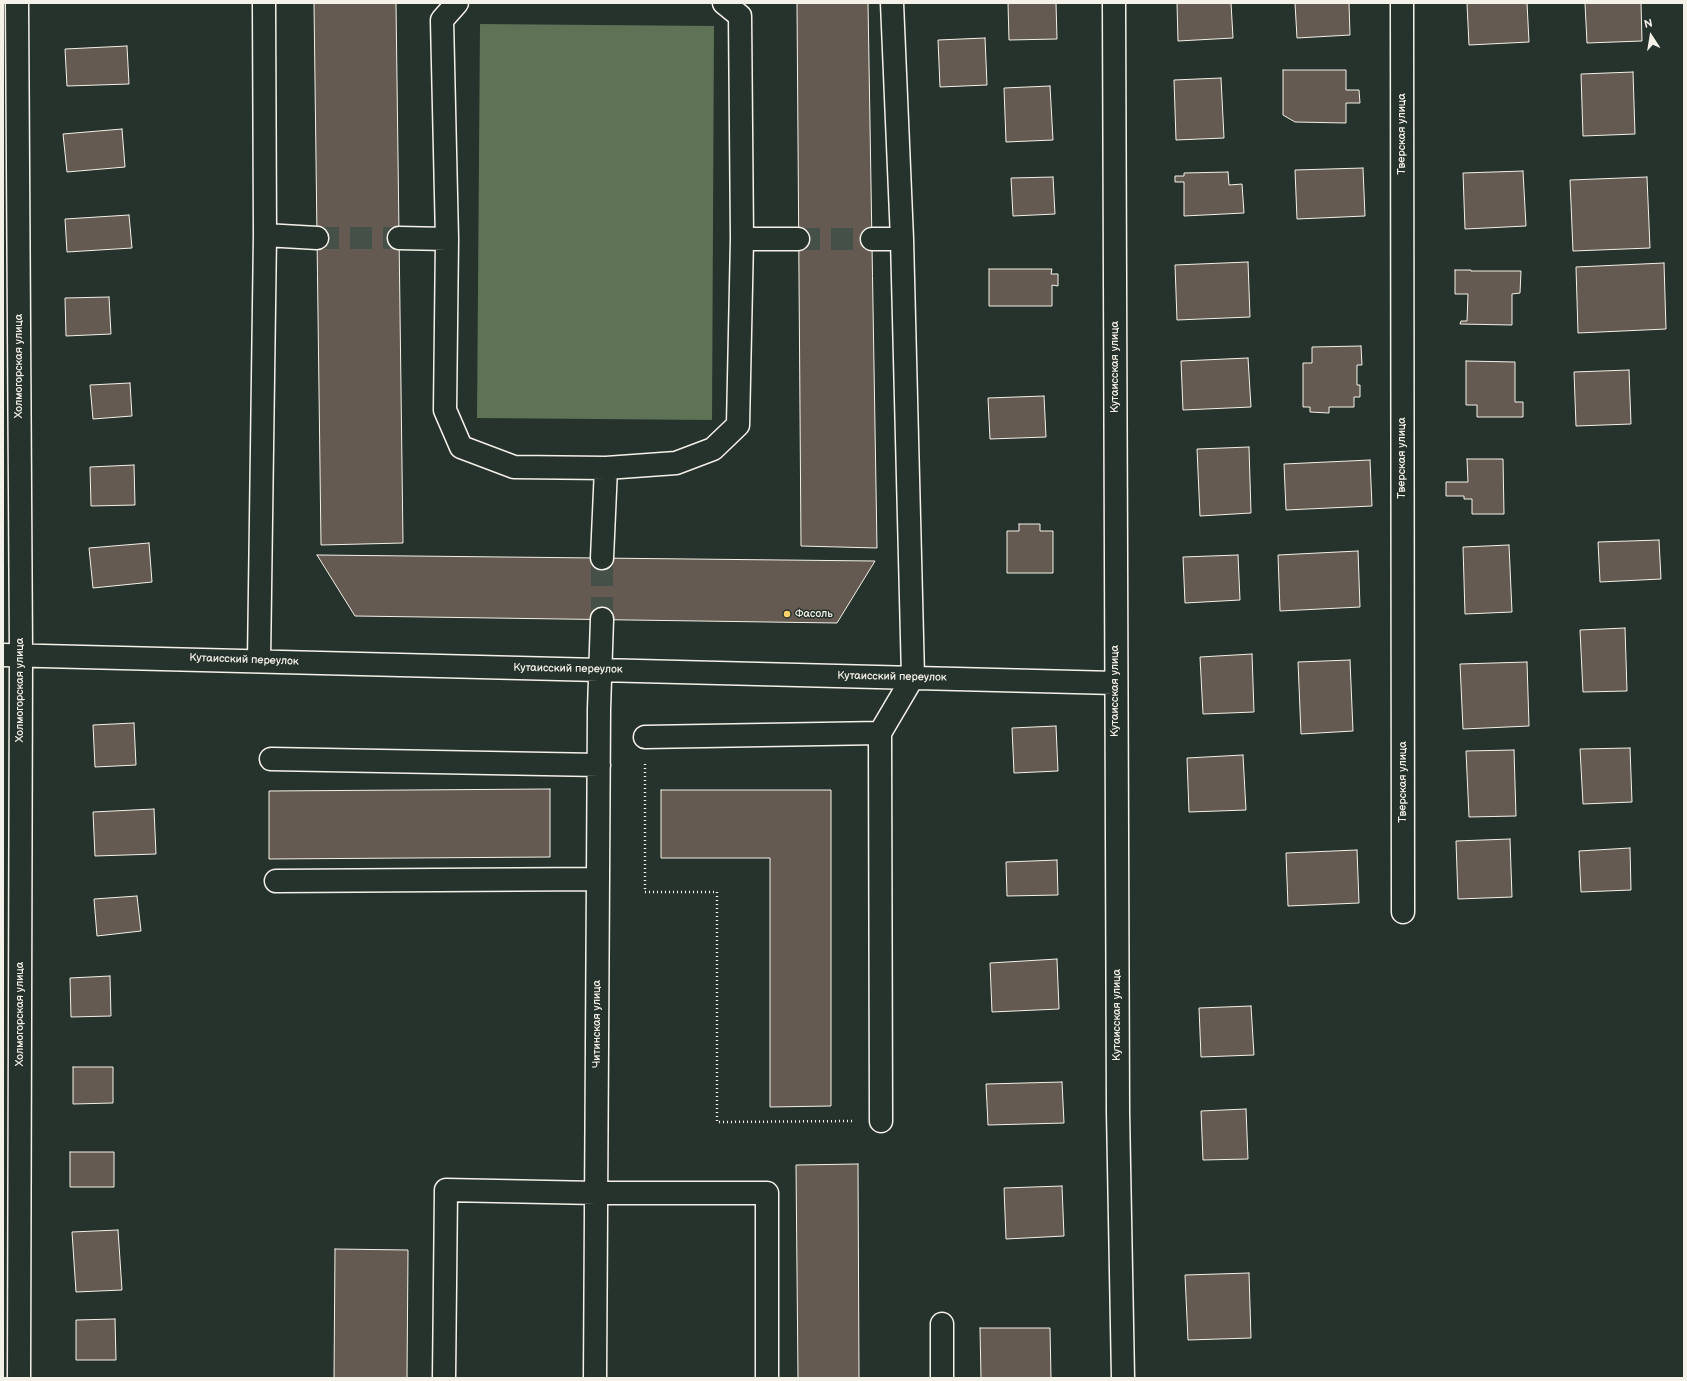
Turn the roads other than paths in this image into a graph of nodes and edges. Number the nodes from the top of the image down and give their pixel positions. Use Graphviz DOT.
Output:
graph roads {
  1 [pos="17,3"];
  2 [pos="264,3"];
  3 [pos="456,3"];
  4 [pos="724,3"];
  5 [pos="892,3"];
  6 [pos="1114,3"];
  7 [pos="1402,3"];
  8 [pos="265,235"];
  9 [pos="317,238"];
  10 [pos="399,238"];
  11 [pos="742,238"];
  12 [pos="447,239"];
  13 [pos="798,239"];
  14 [pos="872,239"];
  15 [pos="902,239"];
  16 [pos="606,468"];
  17 [pos="602,558"];
  18 [pos="602,619"];
  19 [pos="12,654"];
  20 [pos="259,661"];
  21 [pos="600,669"];
  22 [pos="913,678"];
  23 [pos="1115,683"];
  24 [pos="880,733"];
  25 [pos="645,736"];
  26 [pos="271,759"];
  27 [pos="599,765"];
  28 [pos="598,879"];
  29 [pos="276,881"];
  30 [pos="1403,912"];
  31 [pos="881,1121"];
  32 [pos="596,1193"];
  33 [pos="942,1324"];
  34 [pos="19,1378"];
  35 [pos="444,1378"];
  36 [pos="595,1378"];
  37 [pos="767,1378"];
  38 [pos="942,1378"];
  39 [pos="1123,1378"];
  1 -- 19 [label="street, Холмогорская улица"];
  2 -- 8 [label="street"];
  3 -- 12 [label="street"];
  4 -- 11 [label="street"];
  5 -- 15 [label="street"];
  6 -- 23 [label="street, Кутаисская улица"];
  7 -- 30 [label="street, Тверская улица"];
  8 -- 9 [label="street"];
  8 -- 20 [label="street"];
  10 -- 12 [label="street"];
  11 -- 13 [label="street"];
  11 -- 16 [label="street"];
  12 -- 16 [label="street"];
  14 -- 15 [label="street"];
  15 -- 22 [label="street"];
  16 -- 17 [label="street"];
  18 -- 21 [label="street, Читинская улица"];
  19 -- 20 [label="street, Кутаисский переулок"];
  19 -- 34 [label="street, Холмогорская улица"];
  20 -- 21 [label="street, Кутаисский переулок"];
  21 -- 22 [label="street, Кутаисский переулок"];
  21 -- 27 [label="street, Читинская улица"];
  22 -- 23 [label="street, Кутаисский переулок"];
  22 -- 24 [label="street"];
  23 -- 39 [label="street, Кутаисская улица"];
  24 -- 25 [label="street"];
  24 -- 31 [label="street"];
  26 -- 27 [label="street"];
  27 -- 28 [label="street, Читинская улица"];
  28 -- 29 [label="street"];
  28 -- 32 [label="street, Читинская улица"];
  32 -- 35 [label="street"];
  32 -- 36 [label="street, Читинская улица"];
  32 -- 37 [label="street"];
  33 -- 38 [label="street"];
}
